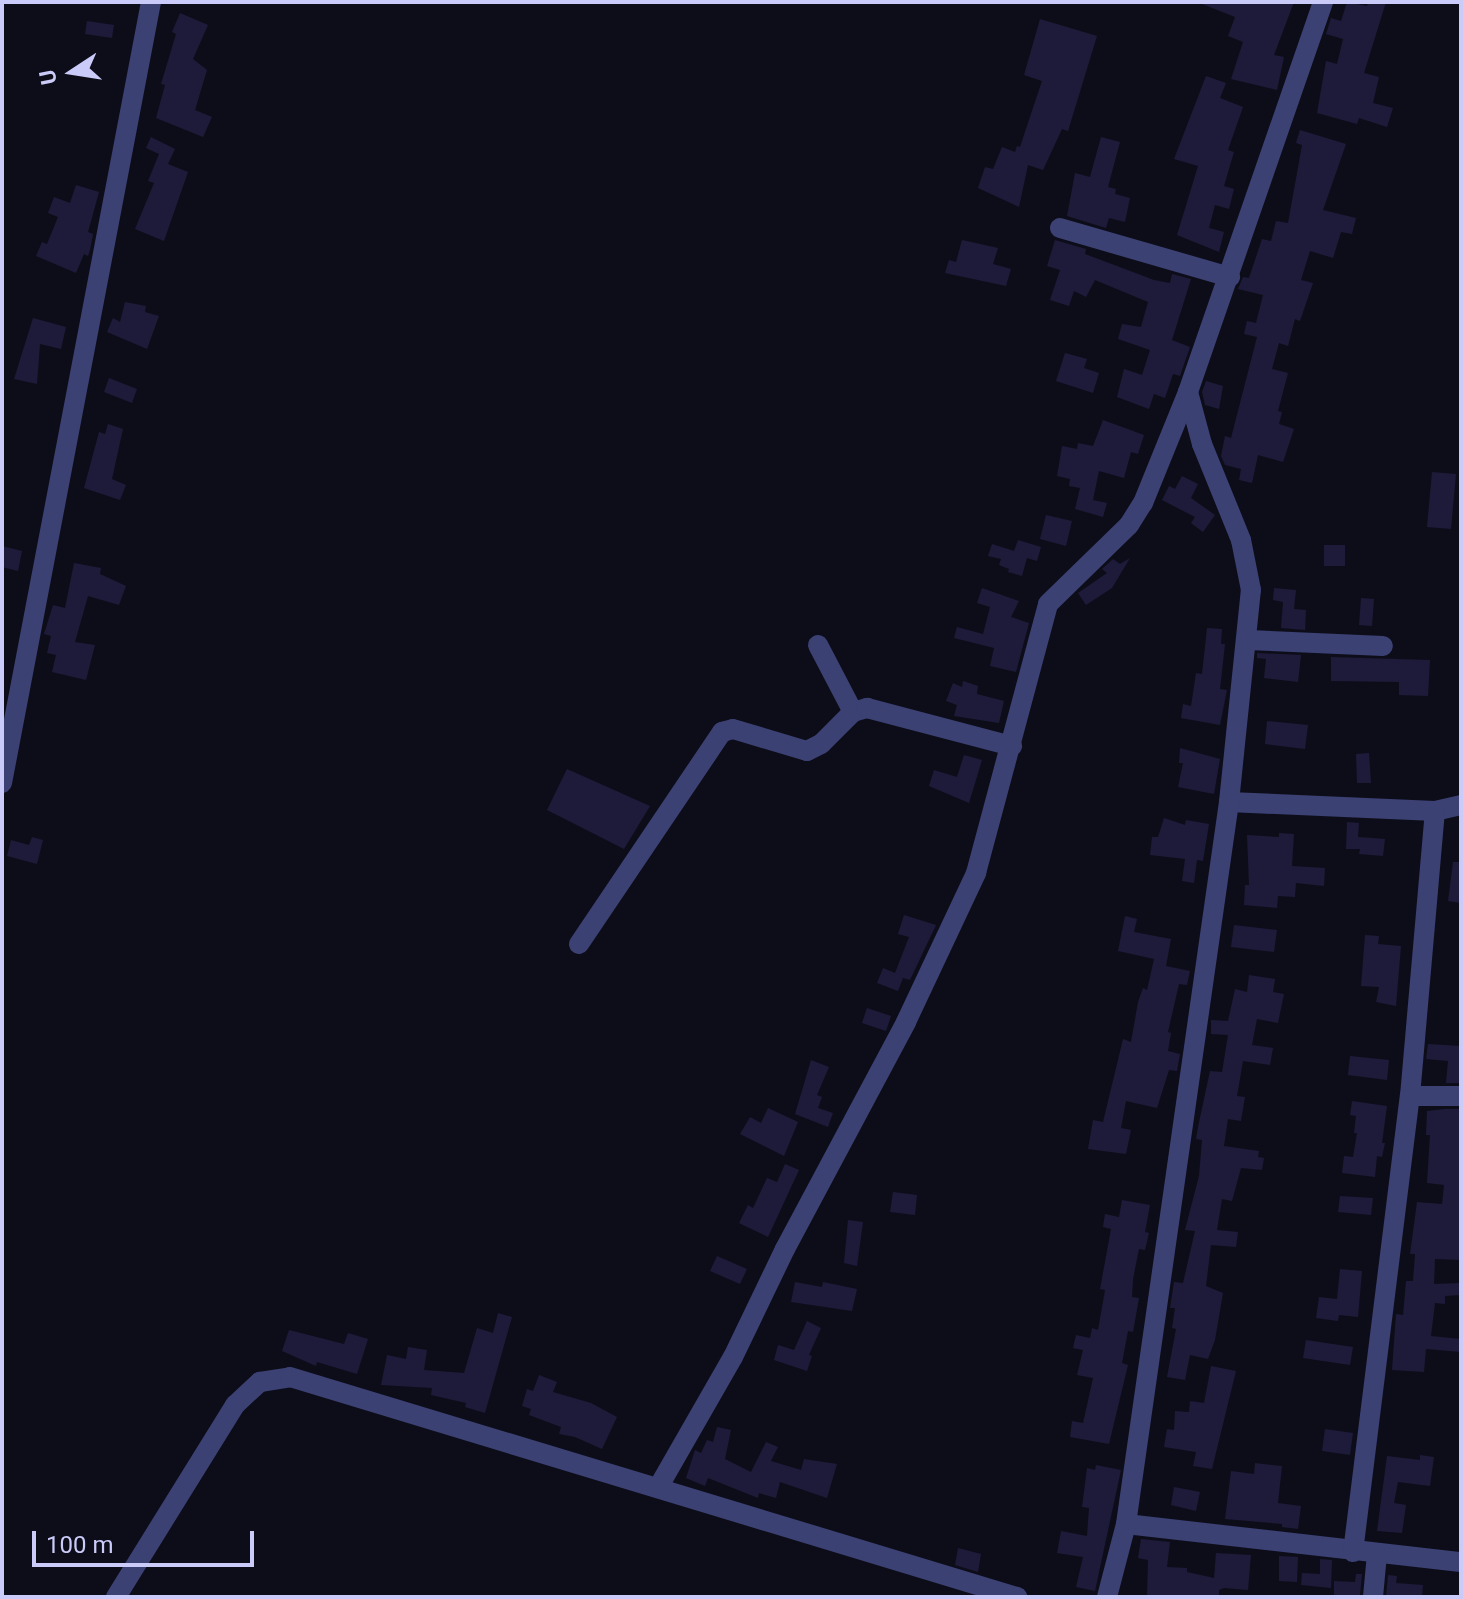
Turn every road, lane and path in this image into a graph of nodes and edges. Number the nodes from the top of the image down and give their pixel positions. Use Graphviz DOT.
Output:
graph roads {
  1 [pos="151,2"];
  2 [pos="1323,2"];
  3 [pos="1060,228"];
  4 [pos="1230,277"];
  5 [pos="1188,392"];
  6 [pos="1248,640"];
  7 [pos="818,645"];
  8 [pos="1383,646"];
  9 [pos="853,712"];
  10 [pos="1012,746"];
  11 [pos="2,783"];
  12 [pos="1229,802"];
  13 [pos="1461,805"];
  14 [pos="1435,811"];
  15 [pos="579,944"];
  16 [pos="1410,1096"];
  17 [pos="1461,1096"];
  18 [pos="659,1486"];
  19 [pos="1126,1524"];
  20 [pos="1353,1552"];
  21 [pos="1377,1554"];
  22 [pos="1461,1562"];
  23 [pos="116,1597"];
  24 [pos="1017,1597"];
  25 [pos="1107,1597"];
  26 [pos="1373,1597"];
  1 -- 11 [label="street"];
  2 -- 4 [label="street"];
  3 -- 4 [label="street"];
  4 -- 5 [label="street"];
  5 -- 6 [label="street"];
  5 -- 10 [label="street"];
  6 -- 8 [label="street"];
  6 -- 12 [label="street"];
  7 -- 9 [label="street"];
  9 -- 10 [label="street"];
  9 -- 15 [label="street"];
  10 -- 18 [label="street"];
  12 -- 14 [label="street"];
  12 -- 19 [label="street"];
  13 -- 14 [label="street"];
  14 -- 16 [label="street"];
  16 -- 17 [label="street"];
  16 -- 20 [label="street"];
  18 -- 23 [label="street"];
  18 -- 24 [label="street"];
  19 -- 20 [label="street"];
  19 -- 25 [label="street"];
  20 -- 21 [label="street"];
  21 -- 22 [label="street"];
  21 -- 26 [label="street"];
}
